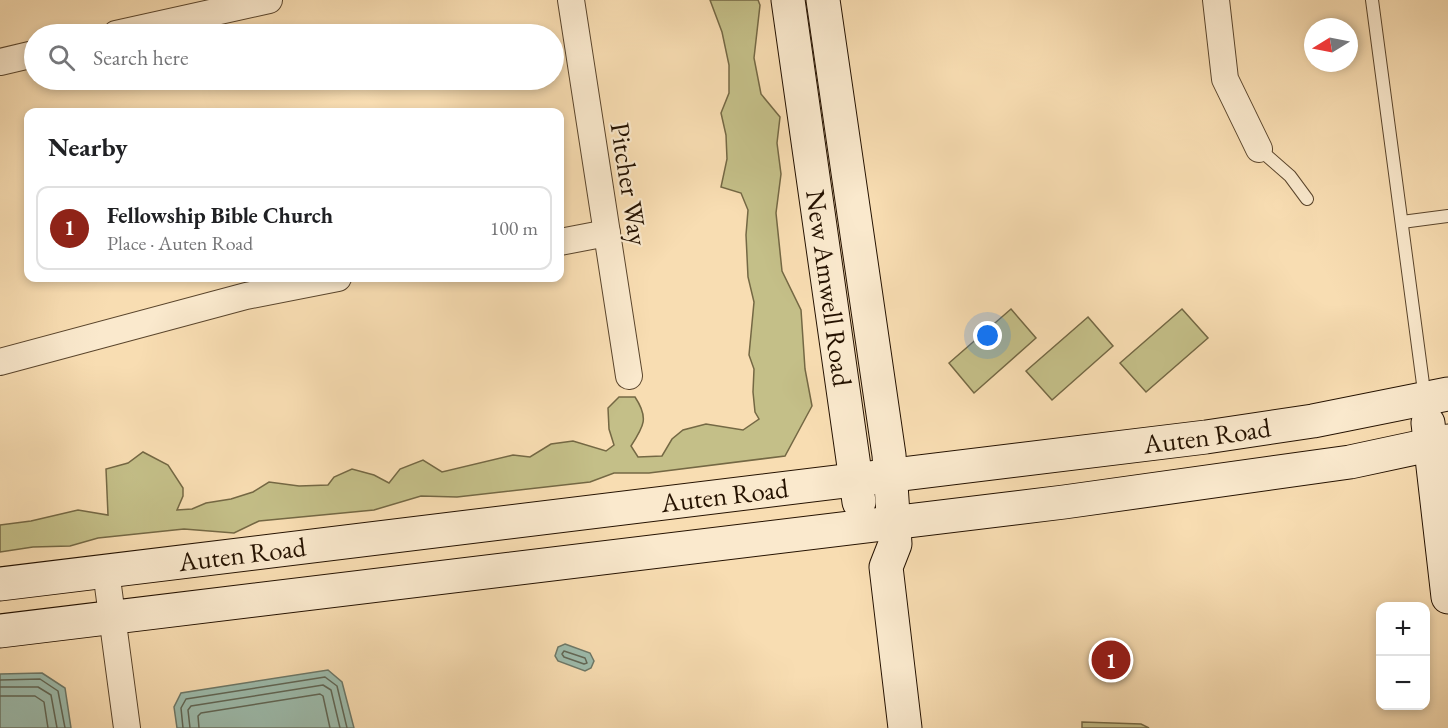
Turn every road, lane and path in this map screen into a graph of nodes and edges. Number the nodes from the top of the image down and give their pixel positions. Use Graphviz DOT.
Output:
graph roads {
  1 [pos="269,0"];
  2 [pos="571,0"];
  3 [pos="788,0"];
  4 [pos="823,0"];
  5 [pos="1216,0"];
  6 [pos="1372,0"];
  7 [pos="161,24"];
  8 [pos="24,56"];
  9 [pos="0,62"];
  10 [pos="1259,149"];
  11 [pos="1307,200"];
  12 [pos="1448,216"];
  13 [pos="1402,222"];
  14 [pos="607,233"];
  15 [pos="564,241"];
  16 [pos="318,282"];
  17 [pos="0,362"];
  18 [pos="629,376"];
  19 [pos="1437,397"];
  20 [pos="1439,443"];
  21 [pos="892,476"];
  22 [pos="856,480"];
  23 [pos="878,523"];
  24 [pos="106,571"];
  25 [pos="0,584"];
  26 [pos="1448,597"];
  27 [pos="112,618"];
  28 [pos="0,631"];
  29 [pos="127,728"];
  30 [pos="905,728"];
  1 -- 7 [label="street"];
  2 -- 14 [label="street, Pitcher Way"];
  3 -- 22 [label="street, New Amwell Road"];
  4 -- 21 [label="street, New Amwell Road"];
  5 -- 10 [label="street"];
  6 -- 13 [label="lane"];
  8 -- 9 [label="street"];
  10 -- 11 [label="lane"];
  12 -- 13 [label="lane"];
  13 -- 19 [label="lane"];
  14 -- 15 [label="street"];
  14 -- 18 [label="street, Pitcher Way"];
  16 -- 17 [label="street"];
  19 -- 20 [label="street"];
  19 -- 21 [label="street, Auten Road"];
  20 -- 23 [label="street, Auten Road"];
  20 -- 26 [label="street"];
  21 -- 22 [label="street, Auten Road"];
  21 -- 23 [label="street, New Amwell Road"];
  22 -- 23 [label="street, New Amwell Road"];
  22 -- 24 [label="street, Auten Road"];
  23 -- 27 [label="street, Auten Road"];
  23 -- 30 [label="street, New Amwell Road"];
  24 -- 25 [label="street, Auten Road"];
  24 -- 27 [label="street"];
  27 -- 28 [label="street, Auten Road"];
  27 -- 29 [label="street"];
}
